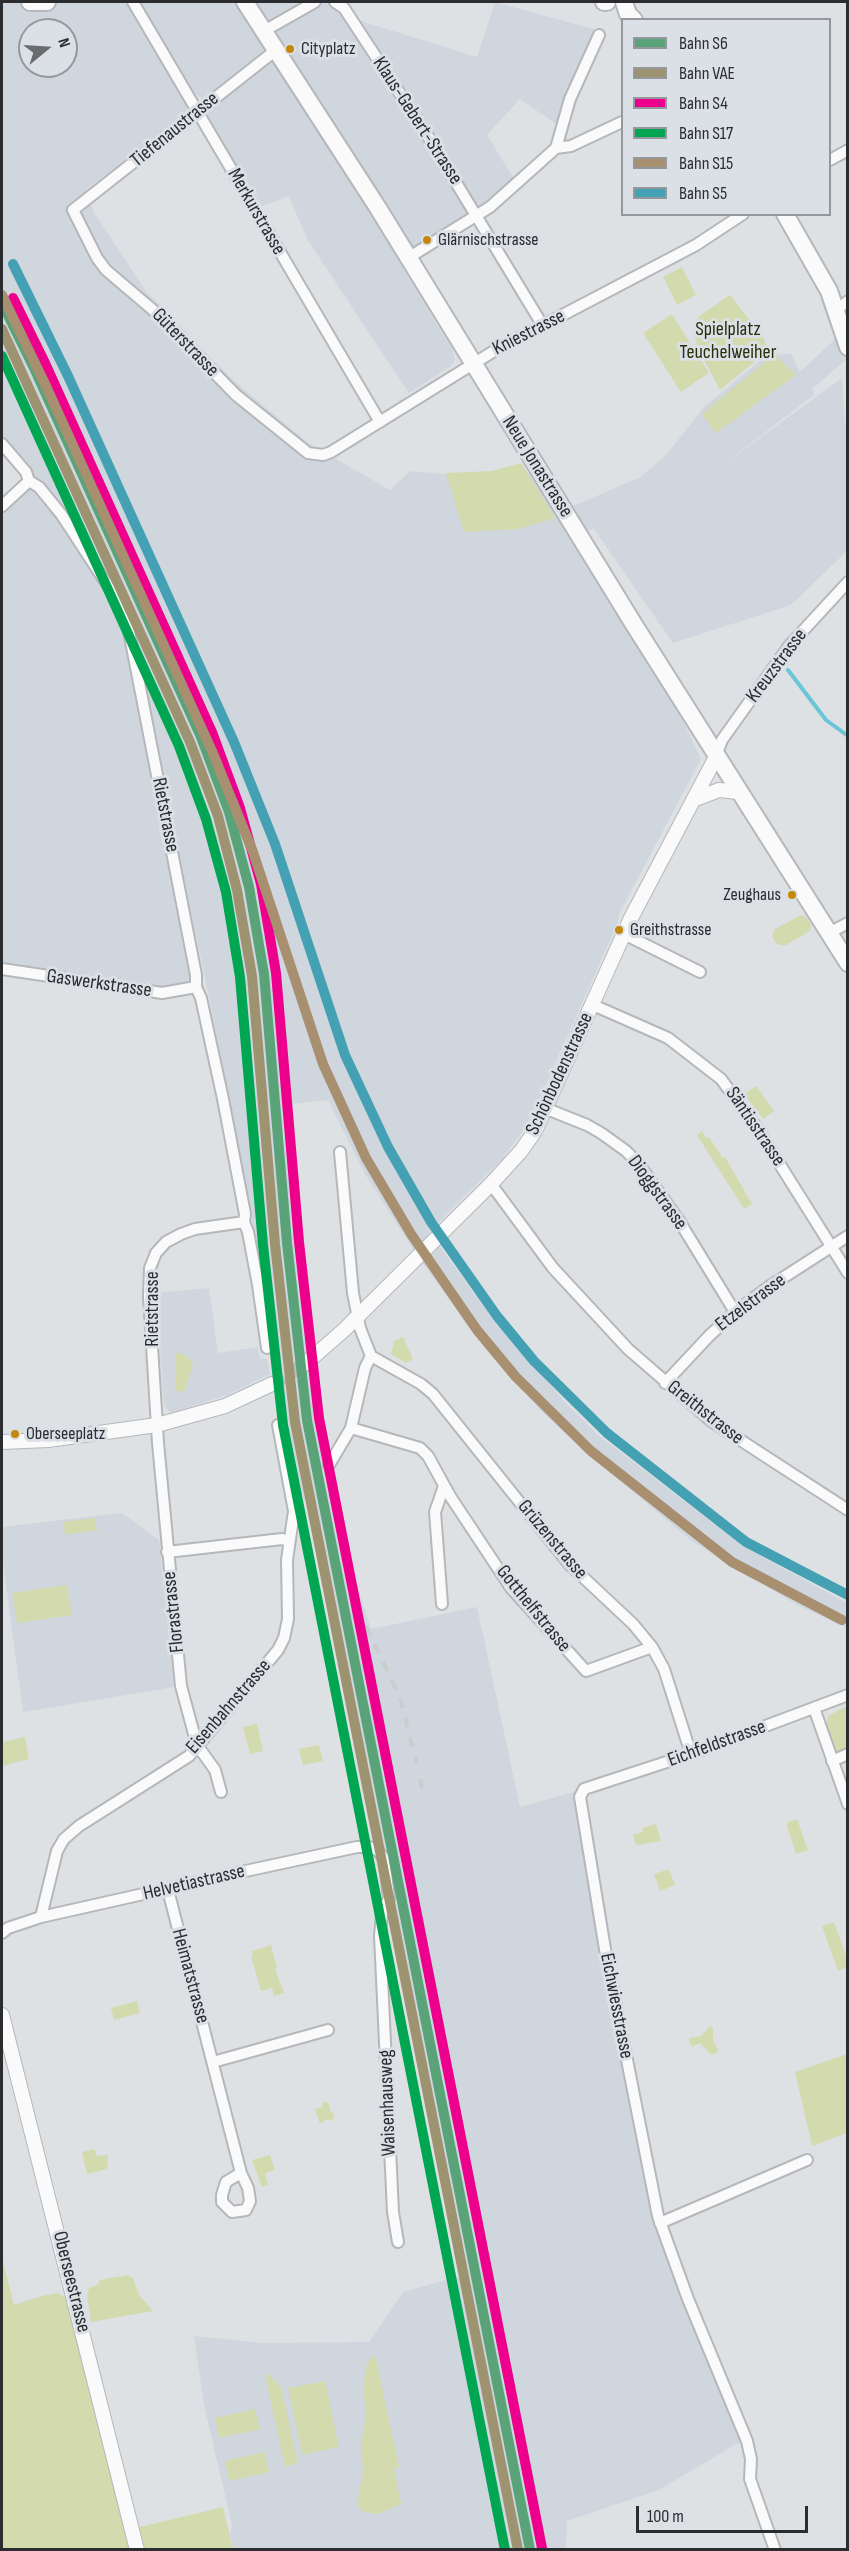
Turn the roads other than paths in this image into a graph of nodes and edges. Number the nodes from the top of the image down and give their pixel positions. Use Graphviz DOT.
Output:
graph roads {
  1 [pos="30,2"];
  2 [pos="46,2"];
  3 [pos="133,2"];
  4 [pos="245,2"];
  5 [pos="315,2"];
  6 [pos="335,2"];
  7 [pos="624,2"];
  8 [pos="632,18"];
  9 [pos="264,31"];
  10 [pos="599,35"];
  11 [pos="276,50"];
  12 [pos="198,112"];
  13 [pos="621,122"];
  14 [pos="556,148"];
  15 [pos="848,150"];
  16 [pos="831,159"];
  17 [pos="73,210"];
  18 [pos="475,215"];
  19 [pos="740,216"];
  20 [pos="786,216"];
  21 [pos="408,258"];
  22 [pos="842,305"];
  23 [pos="543,326"];
  24 [pos="845,339"];
  25 [pos="472,364"];
  26 [pos="380,422"];
  27 [pos="2,444"];
  28 [pos="318,455"];
  29 [pos="29,481"];
  30 [pos="2,506"];
  31 [pos="848,582"];
  32 [pos="716,757"];
  33 [pos="738,792"];
  34 [pos="693,800"];
  35 [pos="848,923"];
  36 [pos="828,933"];
  37 [pos="624,934"];
  38 [pos="848,963"];
  39 [pos="2,969"];
  40 [pos="700,972"];
  41 [pos="196,987"];
  42 [pos="592,1005"];
  43 [pos="547,1109"];
  44 [pos="340,1152"];
  45 [pos="491,1184"];
  46 [pos="244,1222"];
  47 [pos="848,1236"];
  48 [pos="831,1246"];
  49 [pos="848,1273"];
  50 [pos="735,1312"];
  51 [pos="358,1317"];
  52 [pos="267,1348"];
  53 [pos="370,1356"];
  54 [pos="305,1364"];
  55 [pos="665,1383"];
  56 [pos="272,1384"];
  57 [pos="157,1425"];
  58 [pos="278,1425"];
  59 [pos="351,1428"];
  60 [pos="2,1443"];
  61 [pos="329,1465"];
  62 [pos="444,1486"];
  63 [pos="848,1510"];
  64 [pos="289,1541"];
  65 [pos="168,1552"];
  66 [pos="442,1604"];
  67 [pos="652,1647"];
  68 [pos="848,1695"];
  69 [pos="814,1708"];
  70 [pos="197,1745"];
  71 [pos="691,1754"];
  72 [pos="848,1754"];
  73 [pos="832,1761"];
  74 [pos="584,1789"];
  75 [pos="221,1792"];
  76 [pos="848,1804"];
  77 [pos="384,1858"];
  78 [pos="168,1890"];
  79 [pos="40,1917"];
  80 [pos="2,1933"];
  81 [pos="2,2015"];
  82 [pos="328,2031"];
  83 [pos="213,2062"];
  84 [pos="807,2160"];
  85 [pos="241,2173"];
  86 [pos="660,2223"];
  87 [pos="398,2242"];
  88 [pos="137,2550"];
  89 [pos="775,2550"];
  1 -- 2 [label="main road"];
  3 -- 12 [label="street, Merkurstrasse"];
  4 -- 9 [label="main road, Neue Jonastrasse"];
  5 -- 9 [label="street"];
  6 -- 18 [label="street, Klaus-Gebert-Strasse"];
  7 -- 8 [label="main road"];
  9 -- 11 [label="main road, Neue Jonastrasse"];
  10 -- 14 [label="street"];
  11 -- 12 [label="street, Tiefenaustrasse"];
  11 -- 21 [label="main road, Neue Jonastrasse"];
  12 -- 17 [label="street, Tiefenaustrasse"];
  12 -- 26 [label="street, Merkurstrasse"];
  13 -- 14 [label="street"];
  14 -- 18 [label="street"];
  15 -- 16 [label="street"];
  17 -- 28 [label="street, Güterstrasse"];
  18 -- 21 [label="street"];
  18 -- 23 [label="street, Klaus-Gebert-Strasse"];
  19 -- 23 [label="street, Kniestrasse"];
  20 -- 22 [label="main road"];
  21 -- 25 [label="main road, Neue Jonastrasse"];
  22 -- 24 [label="main road"];
  23 -- 25 [label="street, Kniestrasse"];
  25 -- 26 [label="street, Kniestrasse"];
  25 -- 32 [label="main road, Neue Jonastrasse"];
  26 -- 28 [label="street, Kniestrasse"];
  27 -- 29 [label="street, Rietstrasse"];
  29 -- 30 [label="street"];
  29 -- 41 [label="street, Rietstrasse"];
  31 -- 32 [label="street, Kreuzstrasse"];
  32 -- 33 [label="main road, Neue Jonastrasse"];
  32 -- 34 [label="street, Schönbodenstrasse"];
  33 -- 34 [label="street"];
  33 -- 36 [label="main road, Neue Jonastrasse"];
  34 -- 37 [label="street, Schönbodenstrasse"];
  35 -- 36 [label="street"];
  36 -- 38 [label="main road, Neue Jonastrasse"];
  37 -- 40 [label="street"];
  37 -- 42 [label="street, Schönbodenstrasse"];
  39 -- 41 [label="street, Gaswerkstrasse"];
  41 -- 46 [label="street, Rietstrasse"];
  42 -- 43 [label="street, Schönbodenstrasse"];
  42 -- 48 [label="street, Säntisstrasse"];
  43 -- 45 [label="street, Schönbodenstrasse"];
  43 -- 50 [label="street, Dioggstrasse"];
  44 -- 51 [label="street"];
  45 -- 51 [label="street, Schönbodenstrasse"];
  45 -- 55 [label="street, Greithstrasse"];
  46 -- 52 [label="street, Rietstrasse"];
  46 -- 57 [label="street, Rietstrasse"];
  47 -- 48 [label="street, Etzelstrasse"];
  48 -- 49 [label="street, Säntisstrasse"];
  48 -- 50 [label="street, Etzelstrasse"];
  50 -- 55 [label="street, Etzelstrasse"];
  51 -- 53 [label="street"];
  51 -- 54 [label="street, Schönbodenstrasse"];
  53 -- 59 [label="street"];
  53 -- 67 [label="street, Grüzenstrasse"];
  55 -- 63 [label="street, Greithstrasse"];
  56 -- 57 [label="street"];
  57 -- 60 [label="street"];
  57 -- 65 [label="street, Florastrasse"];
  58 -- 64 [label="street, Eisenbahnstrasse"];
  59 -- 61 [label="street"];
  59 -- 62 [label="street, Gotthelfstrasse"];
  62 -- 66 [label="street"];
  62 -- 67 [label="street, Gotthelfstrasse"];
  64 -- 65 [label="street"];
  64 -- 70 [label="street, Eisenbahnstrasse"];
  65 -- 70 [label="street, Florastrasse"];
  67 -- 71 [label="street, Grüzenstrasse"];
  68 -- 69 [label="street, Eichfeldstrasse"];
  69 -- 71 [label="street, Eichfeldstrasse"];
  69 -- 73 [label="street"];
  70 -- 75 [label="street, Florastrasse"];
  70 -- 79 [label="street, Eisenbahnstrasse"];
  71 -- 74 [label="street, Eichfeldstrasse"];
  72 -- 73 [label="street"];
  73 -- 76 [label="street"];
  74 -- 86 [label="street, Eichwiesstrasse"];
  77 -- 78 [label="street, Helvetiastrasse"];
  77 -- 87 [label="street, Waisenhausweg"];
  78 -- 79 [label="street, Helvetiastrasse"];
  78 -- 83 [label="street, Heimatstrasse"];
  79 -- 80 [label="street, Helvetiastrasse"];
  81 -- 88 [label="street, Oberseestrasse"];
  82 -- 83 [label="street"];
  83 -- 85 [label="street, Heimatstrasse"];
  84 -- 86 [label="street"];
  86 -- 89 [label="street, Eichwiesstrasse"];
}
